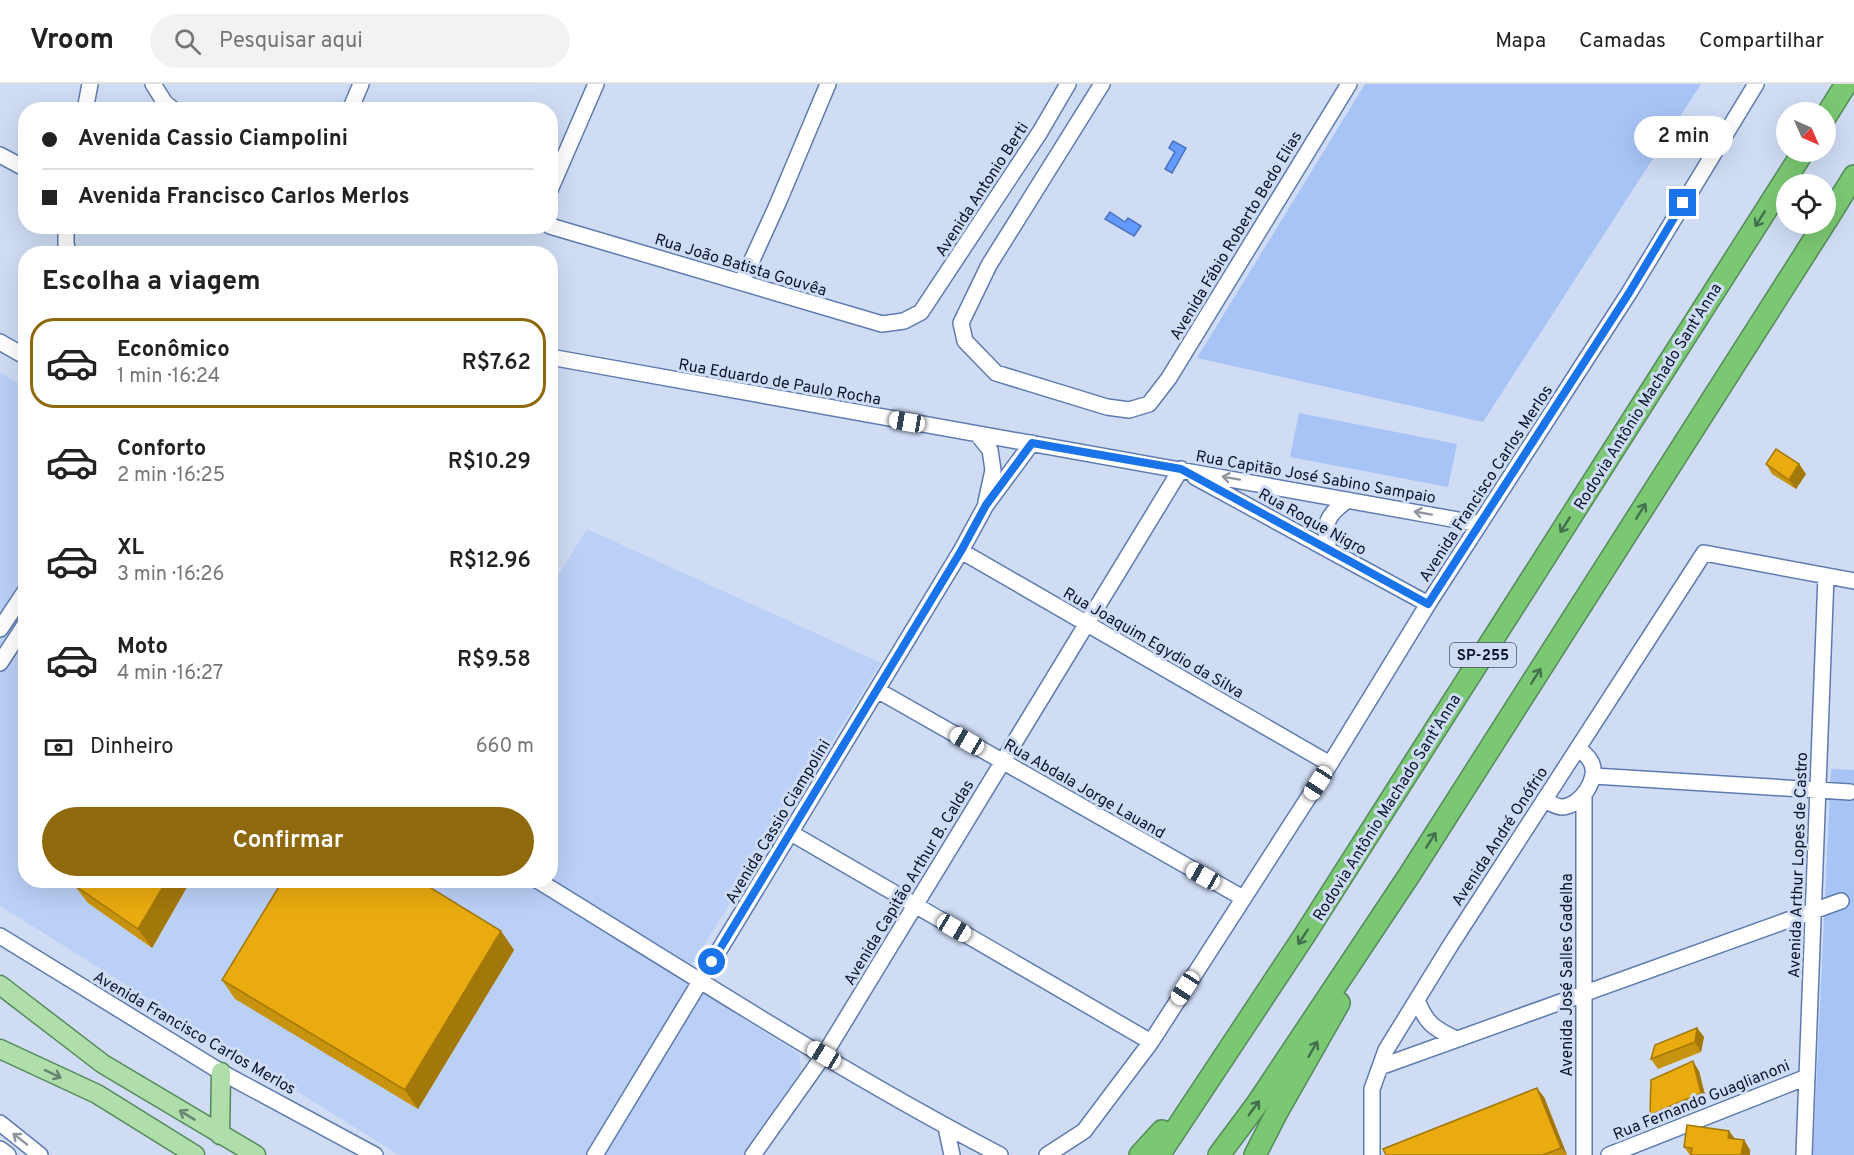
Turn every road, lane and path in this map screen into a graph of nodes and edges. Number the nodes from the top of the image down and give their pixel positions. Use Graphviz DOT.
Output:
graph roads {
  1 [pos="90,84"];
  2 [pos="153,84"];
  3 [pos="361,84"];
  4 [pos="596,84"];
  5 [pos="828,84"];
  6 [pos="1068,84"];
  7 [pos="1102,84"];
  8 [pos="1349,84"];
  9 [pos="1756,84"];
  10 [pos="1846,84"];
  11 [pos="87,102"];
  12 [pos="164,102"];
  13 [pos="353,102"];
  14 [pos="1835,102"];
  15 [pos="0,155"];
  16 [pos="1797,162"];
  17 [pos="18,165"];
  18 [pos="558,172"];
  19 [pos="1854,176"];
  20 [pos="1836,205"];
  21 [pos="558,228"];
  22 [pos="1817,234"];
  23 [pos="742,282"];
  24 [pos="921,312"];
  25 [pos="0,342"];
  26 [pos="18,352"];
  27 [pos="558,358"];
  28 [pos="978,435"];
  29 [pos="1032,443"];
  30 [pos="1181,469"];
  31 [pos="1347,500"];
  32 [pos="986,505"];
  33 [pos="1480,524"];
  34 [pos="1329,550"];
  35 [pos="961,551"];
  36 [pos="1826,576"];
  37 [pos="1854,580"];
  38 [pos="18,602"];
  39 [pos="1428,604"];
  40 [pos="1087,624"];
  41 [pos="0,629"];
  42 [pos="18,635"];
  43 [pos="0,663"];
  44 [pos="877,690"];
  45 [pos="1577,748"];
  46 [pos="1003,762"];
  47 [pos="1330,764"];
  48 [pos="1594,776"];
  49 [pos="1818,790"];
  50 [pos="1850,792"];
  51 [pos="1544,800"];
  52 [pos="1579,804"];
  53 [pos="791,832"];
  54 [pos="1410,874"];
  55 [pos="550,888"];
  56 [pos="1243,898"];
  57 [pos="1841,901"];
  58 [pos="915,905"];
  59 [pos="1813,910"];
  60 [pos="0,936"];
  61 [pos="701,980"];
  62 [pos="0,985"];
  63 [pos="1585,992"];
  64 [pos="1417,1000"];
  65 [pos="1248,1019"];
  66 [pos="1456,1039"];
  67 [pos="1151,1042"];
  68 [pos="0,1049"];
  69 [pos="824,1055"];
  70 [pos="1380,1067"];
  71 [pos="221,1072"];
  72 [pos="1807,1077"];
  73 [pos="0,1123"];
  74 [pos="946,1127"];
  75 [pos="220,1135"];
  76 [pos="0,1149"];
  77 [pos="755,1153"];
  78 [pos="8,1155"];
  79 [pos="40,1155"];
  80 [pos="195,1155"];
  81 [pos="256,1155"];
  82 [pos="375,1155"];
  83 [pos="595,1155"];
  84 [pos="952,1155"];
  85 [pos="1000,1155"];
  86 [pos="1047,1155"];
  87 [pos="1140,1155"];
  88 [pos="1159,1155"];
  89 [pos="1219,1155"];
  90 [pos="1255,1155"];
  91 [pos="1372,1155"];
  92 [pos="1584,1155"];
  93 [pos="1609,1155"];
  94 [pos="1804,1155"];
  1 -- 11 [label="street"];
  2 -- 12 [label="street"];
  3 -- 13 [label="street"];
  4 -- 18 [label="street"];
  5 -- 23 [label="street"];
  6 -- 24 [label="street, Avenida Antonio Berti"];
  7 -- 8 [label="street, Avenida Fábio Roberto Bedo Elias"];
  9 -- 33 [label="street, Avenida Francisco Carlos Merlos"];
  10 -- 14 [label="highway"];
  15 -- 17 [label="street"];
  16 -- 65 [label="highway, Rodovia Antônio Machado Sant'Anna / SP-255, one-way"];
  19 -- 20 [label="highway, SP-255"];
  21 -- 23 [label="street, Rua João Batista Gouvêa"];
  54 -- 22 [label="highway, SP-255, one-way"];
  23 -- 24 [label="street, Rua João Batista Gouvêa"];
  25 -- 26 [label="street"];
  27 -- 28 [label="street, Rua Eduardo de Paulo Rocha"];
  28 -- 29 [label="street, Rua Eduardo de Paulo Rocha"];
  28 -- 32 [label="street"];
  29 -- 30 [label="street, Rua Eduardo de Paulo Rocha"];
  29 -- 32 [label="street"];
  31 -- 30 [label="street, Rua Capitão José Sabino Sampaio, one-way"];
  30 -- 34 [label="street, Rua Roque Nigro"];
  30 -- 40 [label="street, Avenida Capitão Arthur B. Caldas"];
  33 -- 31 [label="street, Rua Capitão José Sabino Sampaio, one-way"];
  31 -- 34 [label="street"];
  32 -- 35 [label="street, Avenida Cassio Ciampolini"];
  33 -- 39 [label="street, Avenida Francisco Carlos Merlos"];
  34 -- 39 [label="street, Rua Roque Nigro"];
  35 -- 40 [label="street, Rua Joaquim Egydio da Silva"];
  35 -- 44 [label="street, Avenida Cassio Ciampolini"];
  36 -- 37 [label="street"];
  36 -- 45 [label="street, Avenida André Onófrio"];
  36 -- 49 [label="street, Avenida Arthur Lopes de Castro"];
  38 -- 41 [label="street"];
  39 -- 47 [label="street, Avenida Francisco Carlos Merlos"];
  40 -- 46 [label="street, Avenida Capitão Arthur B. Caldas"];
  40 -- 47 [label="street, Rua Joaquim Egydio da Silva"];
  42 -- 43 [label="street"];
  44 -- 46 [label="street, Rua Abdala Jorge Lauand"];
  44 -- 53 [label="street, Avenida Cassio Ciampolini"];
  45 -- 48 [label="street"];
  45 -- 51 [label="street, Avenida André Onófrio"];
  46 -- 56 [label="street, Rua Abdala Jorge Lauand"];
  46 -- 58 [label="street, Avenida Capitão Arthur B. Caldas"];
  47 -- 56 [label="street, Avenida Francisco Carlos Merlos"];
  48 -- 49 [label="street"];
  48 -- 52 [label="street"];
  49 -- 50 [label="street"];
  49 -- 59 [label="street, Avenida Arthur Lopes de Castro"];
  51 -- 52 [label="street"];
  51 -- 64 [label="street, Avenida André Onófrio"];
  52 -- 63 [label="street, Avenida José Salles Gadelha"];
  53 -- 58 [label="street"];
  53 -- 61 [label="street, Avenida Cassio Ciampolini"];
  89 -- 54 [label="highway, SP-255, one-way"];
  90 -- 54 [label="highway, one-way"];
  55 -- 61 [label="street"];
  56 -- 67 [label="street, Avenida Francisco Carlos Merlos"];
  57 -- 59 [label="street"];
  58 -- 67 [label="street"];
  58 -- 69 [label="street, Avenida Capitão Arthur B. Caldas"];
  59 -- 63 [label="street"];
  59 -- 72 [label="street, Avenida Arthur Lopes de Castro"];
  60 -- 71 [label="street, Avenida Francisco Carlos Merlos"];
  61 -- 69 [label="street"];
  61 -- 83 [label="street, Avenida Cassio Ciampolini"];
  75 -- 62 [label="main road, one-way"];
  63 -- 66 [label="street"];
  63 -- 92 [label="street, Avenida José Salles Gadelha"];
  64 -- 66 [label="street"];
  64 -- 70 [label="street, Avenida André Onófrio"];
  65 -- 87 [label="highway"];
  65 -- 88 [label="highway, Rodovia Antônio Machado Sant'Anna / SP-255"];
  66 -- 70 [label="street"];
  67 -- 86 [label="street, Avenida Francisco Carlos Merlos"];
  68 -- 80 [label="main road, one-way"];
  69 -- 74 [label="street"];
  69 -- 77 [label="street, Avenida Capitão Arthur B. Caldas"];
  70 -- 91 [label="street, Avenida André Onófrio"];
  71 -- 75 [label="main road"];
  71 -- 82 [label="street, Avenida Francisco Carlos Merlos"];
  72 -- 93 [label="street, Rua Fernando Guaglianoni"];
  72 -- 94 [label="street, Avenida Arthur Lopes de Castro"];
  79 -- 73 [label="street, one-way"];
  74 -- 84 [label="street"];
  74 -- 85 [label="street"];
  75 -- 81 [label="main road"];
  76 -- 78 [label="street"];
}
